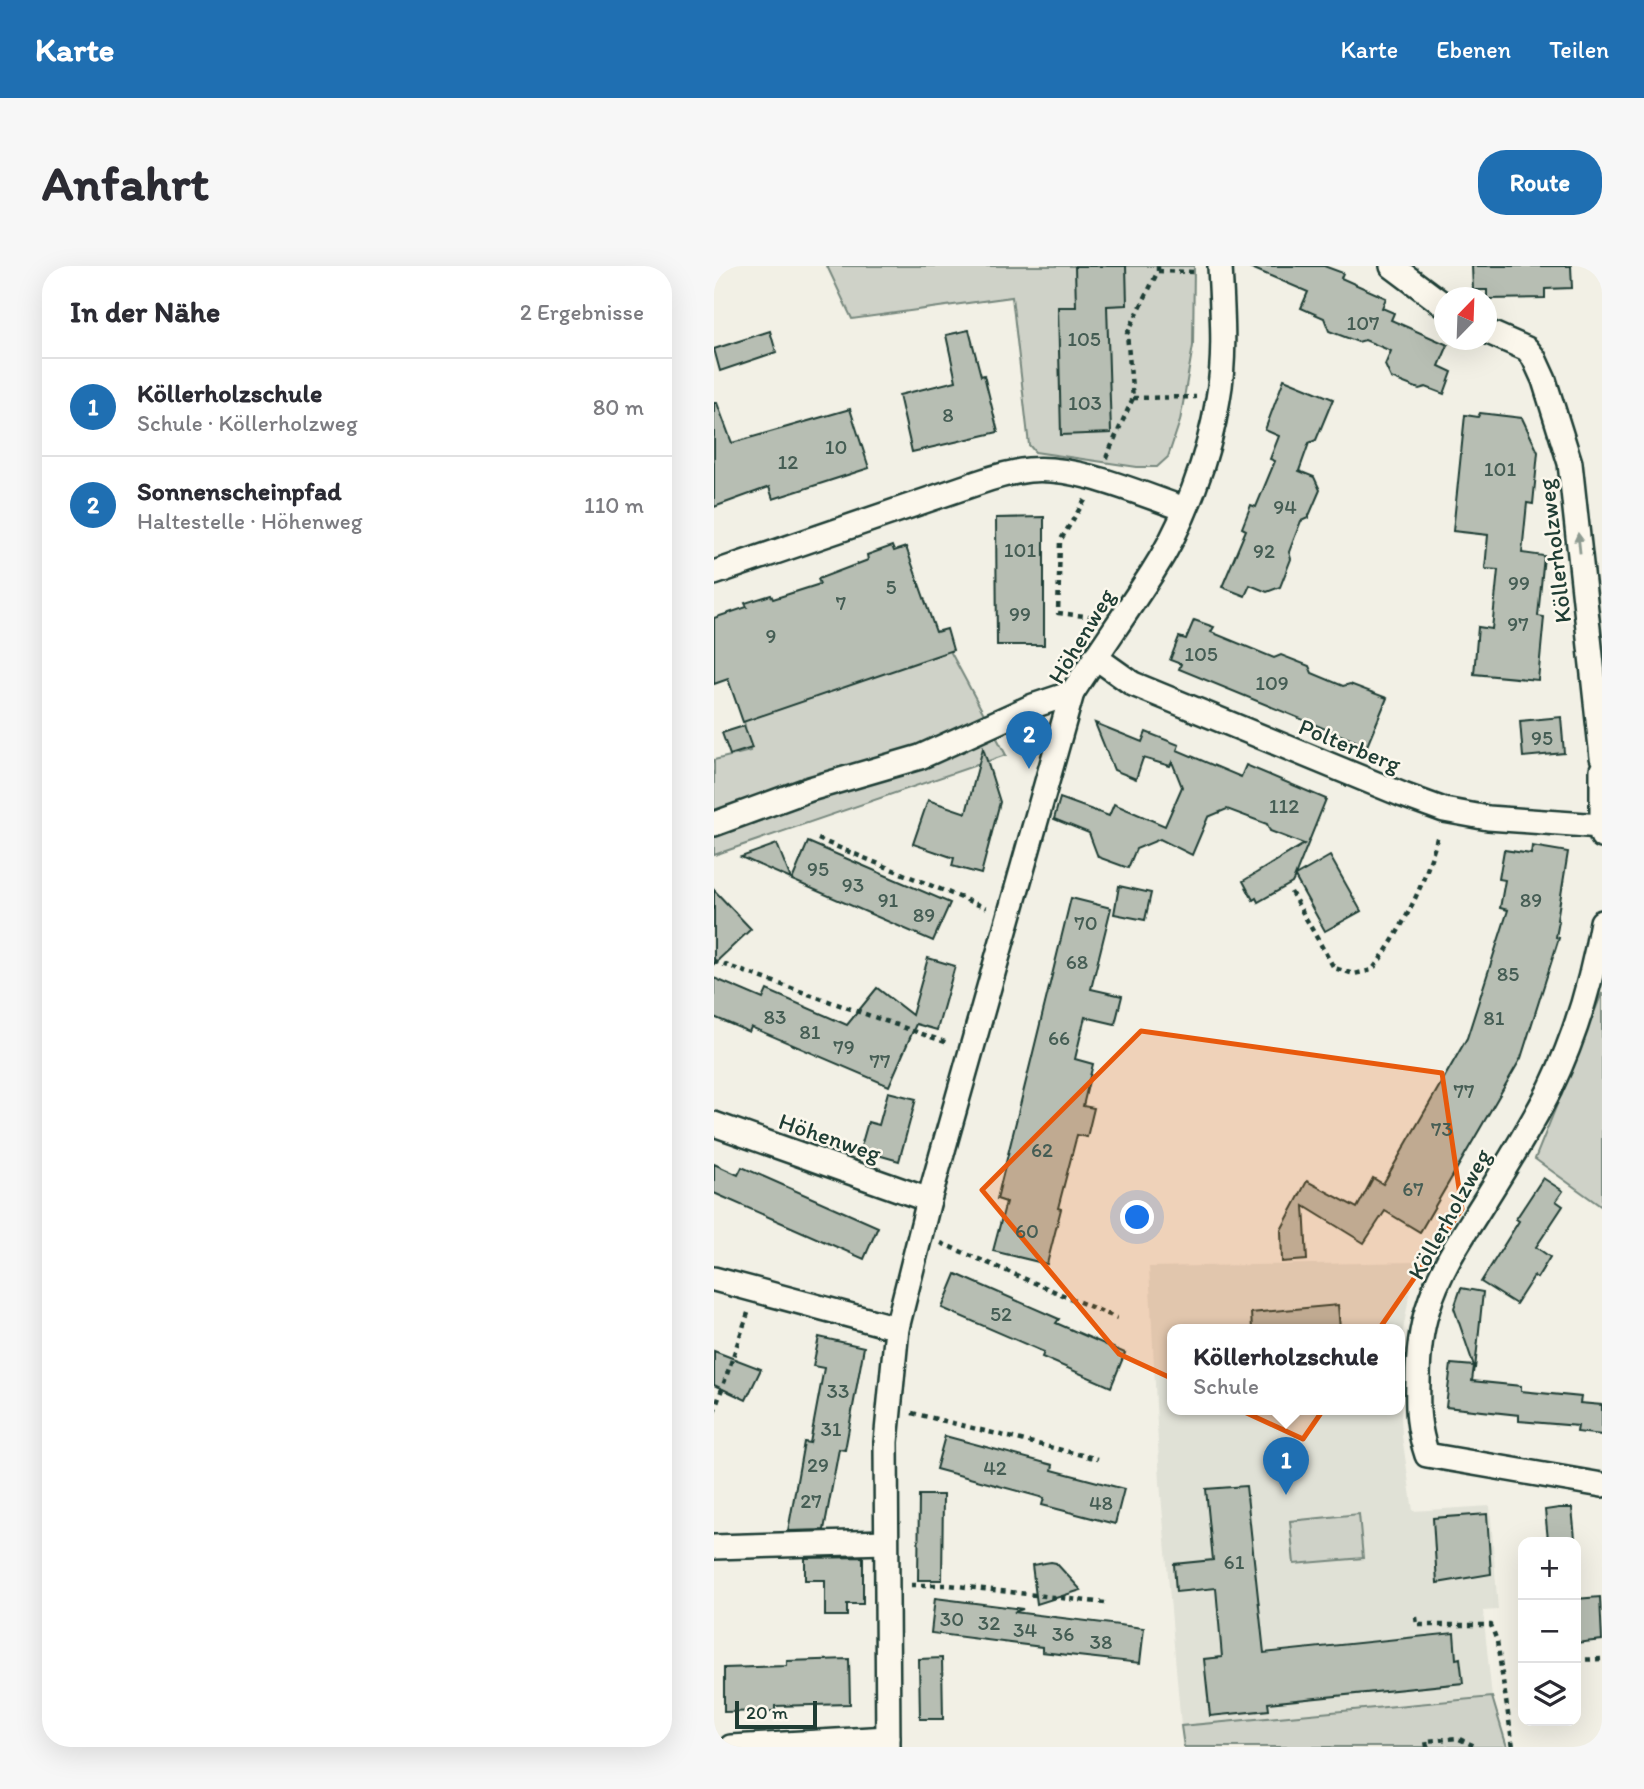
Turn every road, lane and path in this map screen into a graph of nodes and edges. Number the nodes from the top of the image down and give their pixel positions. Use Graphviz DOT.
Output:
graph roads {
  1 [pos="1392,266"];
  2 [pos="1221,269"];
  3 [pos="1158,271"];
  4 [pos="1434,298"];
  5 [pos="1497,336"];
  6 [pos="1219,397"];
  7 [pos="1133,398"];
  8 [pos="1185,509"];
  9 [pos="714,573"];
  10 [pos="1095,657"];
  11 [pos="1072,693"];
  12 [pos="1602,757"];
  13 [pos="1602,770"];
  14 [pos="1444,810"];
  15 [pos="714,824"];
  16 [pos="1601,826"];
  17 [pos="1602,836"];
  18 [pos="818,839"];
  19 [pos="1292,892"];
  20 [pos="1010,918"];
  21 [pos="1602,922"];
  22 [pos="714,961"];
  23 [pos="971,1052"];
  24 [pos="714,1124"];
  25 [pos="929,1200"];
  26 [pos="921,1235"];
  27 [pos="714,1279"];
  28 [pos="755,1292"];
  29 [pos="1117,1318"];
  30 [pos="897,1328"];
  31 [pos="888,1408"];
  32 [pos="714,1412"];
  33 [pos="1098,1459"];
  34 [pos="1602,1485"];
  35 [pos="886,1542"];
  36 [pos="714,1547"];
  37 [pos="887,1585"];
  38 [pos="1105,1603"];
  39 [pos="1416,1617"];
  40 [pos="1602,1659"];
  41 [pos="1581,1660"];
  42 [pos="888,1742"];
  43 [pos="731,1747"];
  44 [pos="1427,1747"];
  45 [pos="1477,1747"];
  46 [pos="1513,1747"];
  1 -- 4 [label="street"];
  2 -- 3 [label="path"];
  2 -- 6 [label="street, Höhenweg"];
  12 -- 5 [label="street, Köllerholzweg, one-way"];
  6 -- 7 [label="path"];
  6 -- 8 [label="street, Höhenweg"];
  8 -- 9 [label="street"];
  8 -- 10 [label="street, Höhenweg"];
  10 -- 11 [label="street, Höhenweg"];
  10 -- 14 [label="street, Polterberg"];
  11 -- 15 [label="street"];
  11 -- 20 [label="street, Höhenweg"];
  13 -- 16 [label="street"];
  14 -- 16 [label="street, Polterberg"];
  14 -- 19 [label="path"];
  16 -- 17 [label="street"];
  18 -- 20 [label="path"];
  20 -- 23 [label="street, Höhenweg"];
  21 -- 34 [label="street, Köllerholzweg"];
  22 -- 23 [label="path"];
  23 -- 25 [label="street, Höhenweg"];
  24 -- 25 [label="street, Höhenweg"];
  25 -- 26 [label="street, Höhenweg"];
  26 -- 29 [label="path"];
  26 -- 30 [label="street, Höhenweg"];
  27 -- 28 [label="street"];
  28 -- 30 [label="street"];
  28 -- 32 [label="path"];
  30 -- 31 [label="street, Höhenweg"];
  31 -- 33 [label="path"];
  31 -- 35 [label="street, Höhenweg"];
  35 -- 36 [label="street"];
  35 -- 37 [label="street, Höhenweg"];
  37 -- 38 [label="path"];
  37 -- 42 [label="street, Höhenweg"];
  39 -- 46 [label="path"];
  40 -- 41 [label="path"];
  42 -- 43 [label="street"];
  44 -- 45 [label="path"];
}
